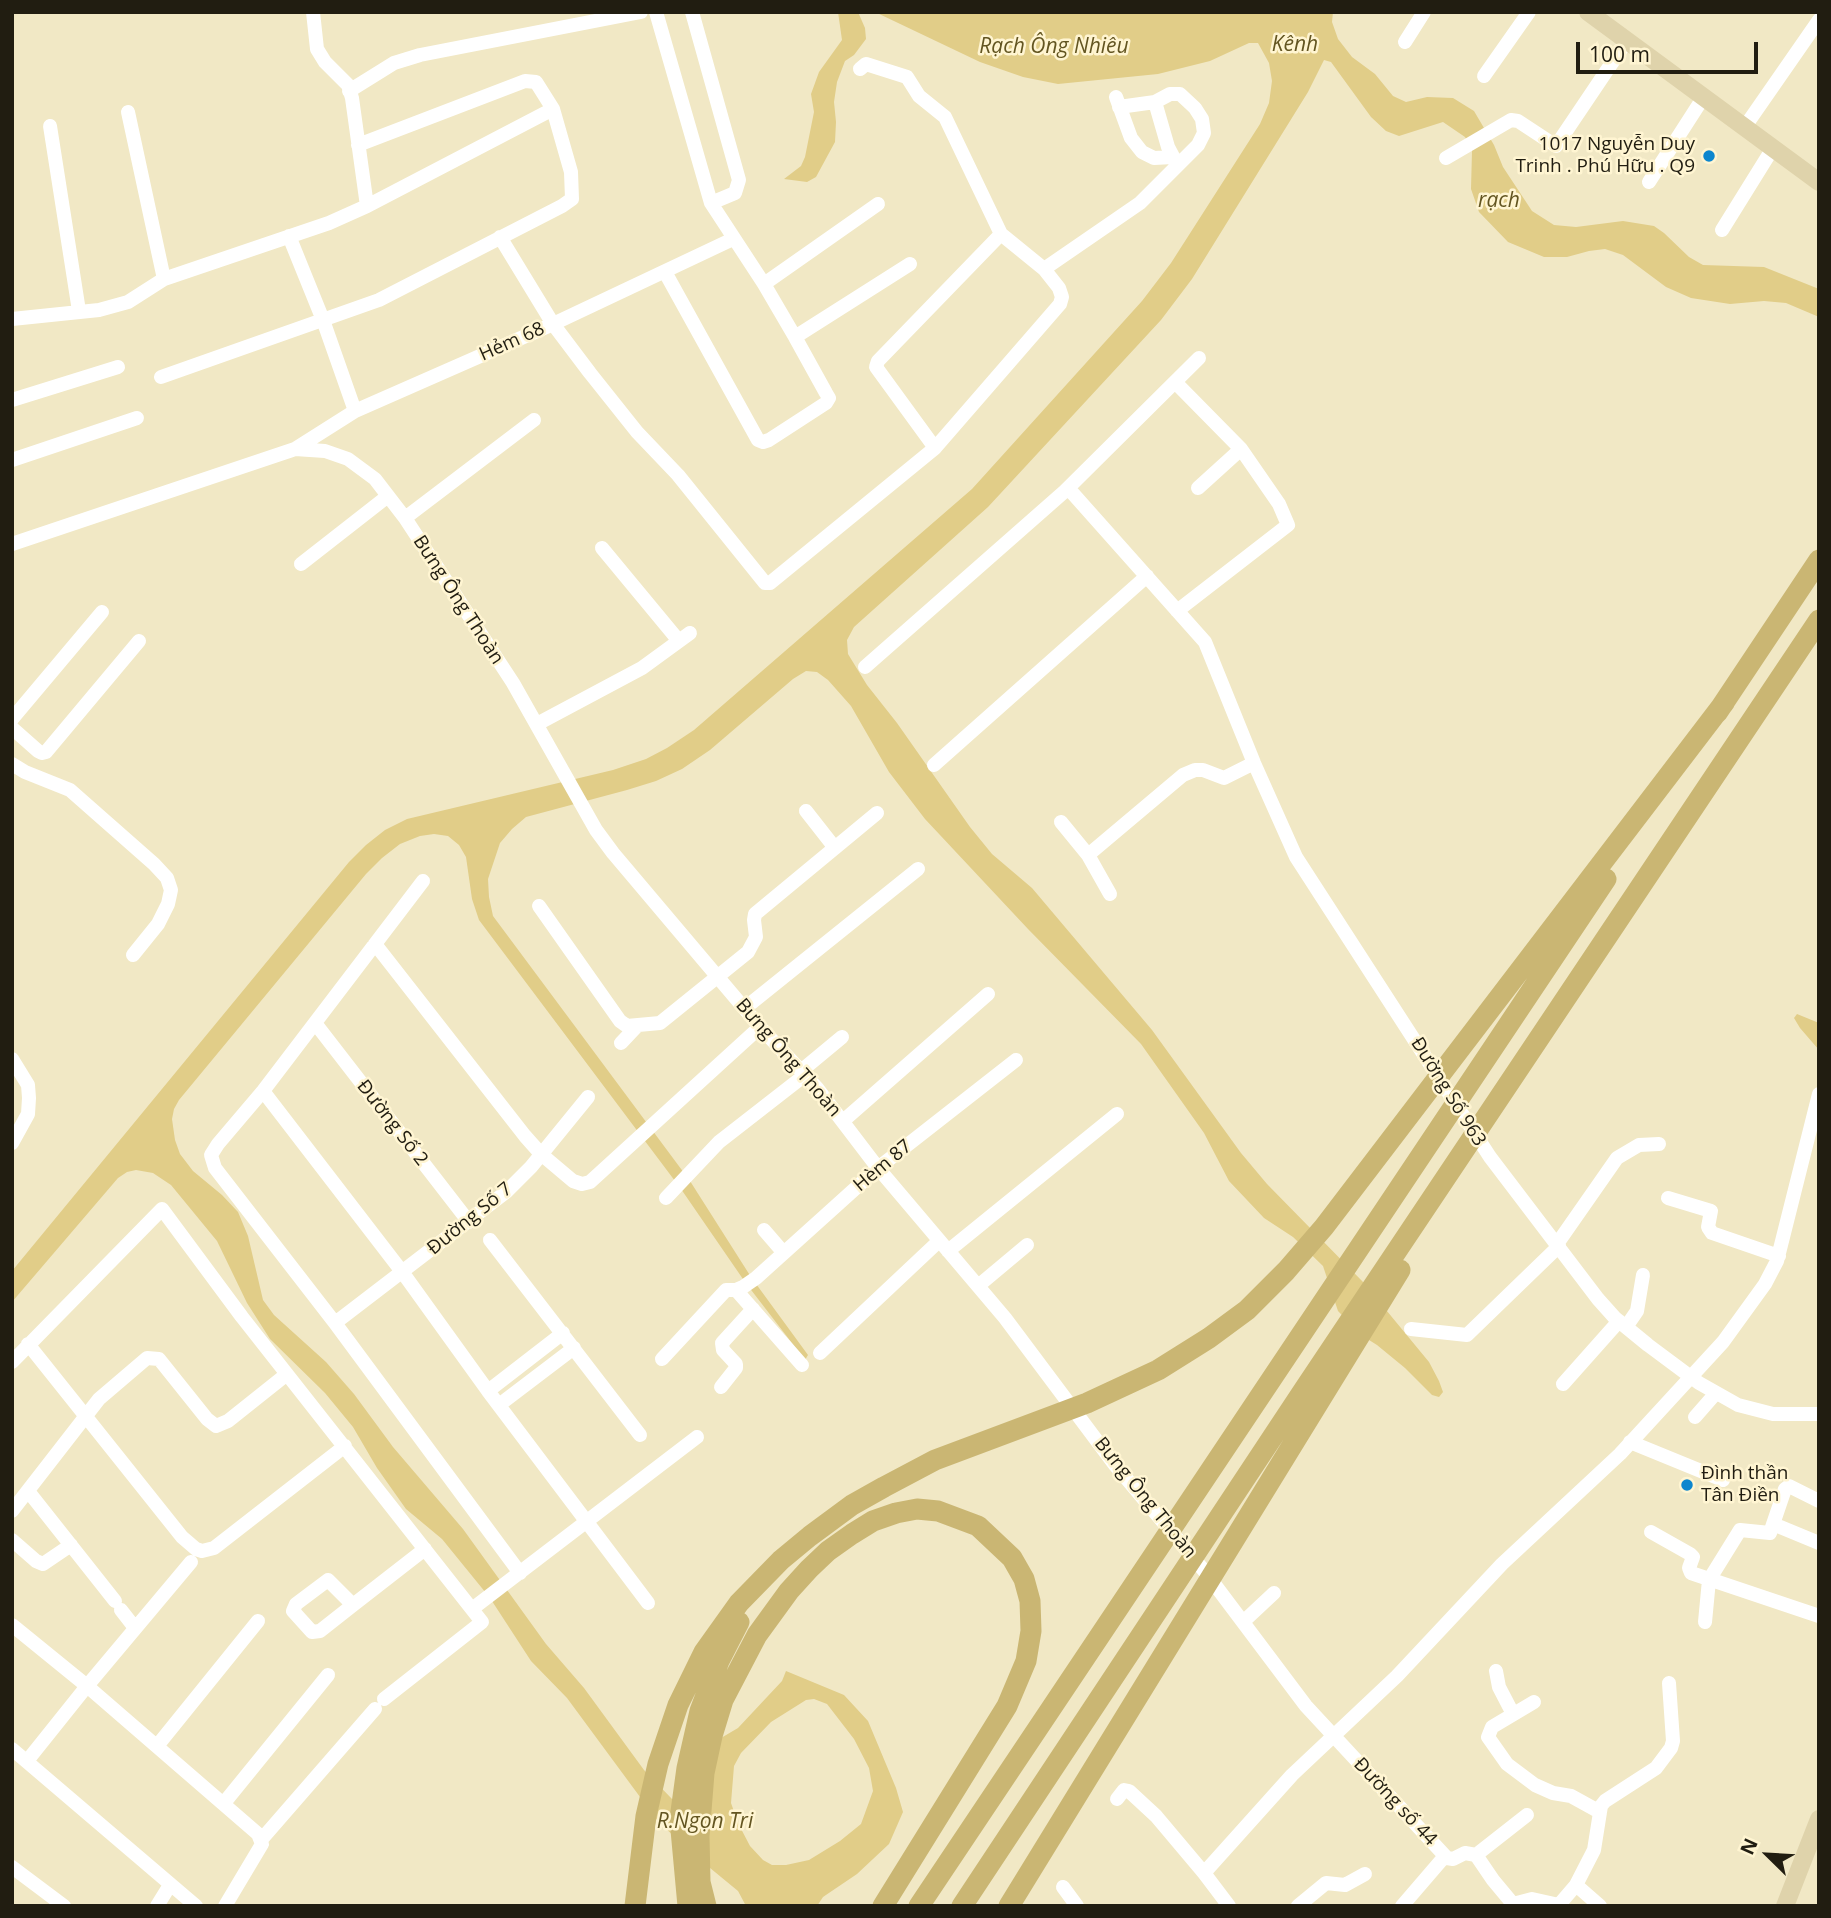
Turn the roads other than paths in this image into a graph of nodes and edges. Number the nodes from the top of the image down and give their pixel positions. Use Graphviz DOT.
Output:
graph roads {
  1 [pos="313,12"];
  2 [pos="641,12"];
  3 [pos="656,12"];
  4 [pos="692,12"];
  5 [pos="1424,12"];
  6 [pos="1529,12"];
  7 [pos="1588,12"];
  8 [pos="1819,20"];
  9 [pos="1405,42"];
  10 [pos="1626,42"];
  11 [pos="860,69"];
  12 [pos="1484,76"];
  13 [pos="349,90"];
  14 [pos="1703,98"];
  15 [pos="1155,102"];
  16 [pos="552,109"];
  17 [pos="128,111"];
  18 [pos="50,126"];
  19 [pos="1744,128"];
  20 [pos="358,145"];
  21 [pos="1773,148"];
  22 [pos="1446,158"];
  23 [pos="1176,161"];
  24 [pos="1649,182"];
  25 [pos="1819,182"];
  26 [pos="710,203"];
  27 [pos="878,205"];
  28 [pos="367,206"];
  29 [pos="1722,230"];
  30 [pos="1001,234"];
  31 [pos="289,236"];
  32 [pos="500,237"];
  33 [pos="733,239"];
  34 [pos="910,264"];
  35 [pos="1044,270"];
  36 [pos="665,272"];
  37 [pos="164,279"];
  38 [pos="764,284"];
  39 [pos="79,311"];
  40 [pos="12,319"];
  41 [pos="323,320"];
  42 [pos="553,324"];
  43 [pos="795,337"];
  44 [pos="1199,358"];
  45 [pos="118,368"];
  46 [pos="161,377"];
  47 [pos="1175,382"];
  48 [pos="12,400"];
  49 [pos="355,411"];
  50 [pos="137,418"];
  51 [pos="534,420"];
  52 [pos="935,448"];
  53 [pos="1241,449"];
  54 [pos="295,450"];
  55 [pos="12,460"];
  56 [pos="1068,488"];
  57 [pos="1198,488"];
  58 [pos="388,496"];
  59 [pos="404,518"];
  60 [pos="13,542"];
  61 [pos="602,548"];
  62 [pos="1819,560"];
  63 [pos="301,564"];
  64 [pos="1147,576"];
  65 [pos="1177,611"];
  66 [pos="102,612"];
  67 [pos="1819,620"];
  68 [pos="139,641"];
  69 [pos="865,667"];
  70 [pos="1724,703"];
  71 [pos="12,719"];
  72 [pos="1750,722"];
  73 [pos="12,728"];
  74 [pos="540,730"];
  75 [pos="12,764"];
  76 [pos="1254,764"];
  77 [pos="934,765"];
  78 [pos="806,811"];
  79 [pos="877,813"];
  80 [pos="1061,822"];
  81 [pos="835,848"];
  82 [pos="1088,855"];
  83 [pos="918,869"];
  84 [pos="423,881"];
  85 [pos="1110,894"];
  86 [pos="539,906"];
  87 [pos="375,944"];
  88 [pos="133,955"];
  89 [pos="719,977"];
  90 [pos="988,993"];
  91 [pos="745,1008"];
  92 [pos="315,1023"];
  93 [pos="637,1026"];
  94 [pos="760,1027"];
  95 [pos="842,1038"];
  96 [pos="621,1043"];
  97 [pos="12,1059"];
  98 [pos="1016,1060"];
  99 [pos="803,1073"];
  100 [pos="263,1091"];
  101 [pos="1819,1094"];
  102 [pos="588,1097"];
  103 [pos="1117,1114"];
  104 [pos="843,1121"];
  105 [pos="12,1143"];
  106 [pos="1659,1144"];
  107 [pos="541,1154"];
  108 [pos="878,1168"];
  109 [pos="670,1194"];
  110 [pos="1668,1198"];
  111 [pos="469,1222"];
  112 [pos="764,1230"];
  113 [pos="491,1240"];
  114 [pos="1027,1245"];
  115 [pos="1558,1245"];
  116 [pos="943,1246"];
  117 [pos="783,1252"];
  118 [pos="1779,1256"];
  119 [pos="403,1273"];
  120 [pos="1643,1275"];
  121 [pos="978,1286"];
  122 [pos="739,1289"];
  123 [pos="753,1309"];
  124 [pos="335,1323"];
  125 [pos="1623,1324"];
  126 [pos="1411,1329"];
  127 [pos="563,1333"];
  128 [pos="28,1344"];
  129 [pos="574,1348"];
  130 [pos="820,1353"];
  131 [pos="662,1359"];
  132 [pos="12,1362"];
  133 [pos="802,1365"];
  134 [pos="287,1374"];
  135 [pos="1690,1376"];
  136 [pos="1563,1384"];
  137 [pos="721,1387"];
  138 [pos="488,1391"];
  139 [pos="1716,1393"];
  140 [pos="499,1405"];
  141 [pos="1819,1414"];
  142 [pos="86,1416"];
  143 [pos="1695,1417"];
  144 [pos="640,1435"];
  145 [pos="697,1437"];
  146 [pos="1630,1442"];
  147 [pos="345,1447"];
  148 [pos="1723,1480"];
  149 [pos="28,1491"];
  150 [pos="1819,1501"];
  151 [pos="12,1511"];
  152 [pos="587,1523"];
  153 [pos="1773,1524"];
  154 [pos="1651,1532"];
  155 [pos="12,1540"];
  156 [pos="1819,1544"];
  157 [pos="71,1545"];
  158 [pos="425,1549"];
  159 [pos="781,1560"];
  160 [pos="191,1562"];
  161 [pos="520,1573"];
  162 [pos="1710,1580"];
  163 [pos="1274,1593"];
  164 [pos="648,1603"];
  165 [pos="353,1605"];
  166 [pos="476,1606"];
  167 [pos="1819,1616"];
  168 [pos="258,1621"];
  169 [pos="1243,1622"];
  170 [pos="1705,1622"];
  171 [pos="12,1625"];
  172 [pos="135,1628"];
  173 [pos="1496,1671"];
  174 [pos="328,1675"];
  175 [pos="1669,1683"];
  176 [pos="87,1685"];
  177 [pos="1534,1702"];
  178 [pos="1513,1714"];
  179 [pos="1332,1735"];
  180 [pos="157,1746"];
  181 [pos="12,1749"];
  182 [pos="27,1761"];
  183 [pos="1117,1800"];
  184 [pos="224,1803"];
  185 [pos="1600,1812"];
  186 [pos="1527,1815"];
  187 [pos="1819,1819"];
  188 [pos="261,1840"];
  189 [pos="1476,1855"];
  190 [pos="1445,1856"];
  191 [pos="12,1867"];
  192 [pos="1204,1873"];
  193 [pos="1365,1874"];
  194 [pos="170,1885"];
  195 [pos="1576,1885"];
  196 [pos="1063,1887"];
  197 [pos="1790,1903"];
  198 [pos="1558,1905"];
  199 [pos="64,1906"];
  200 [pos="158,1906"];
  201 [pos="197,1906"];
  202 [pos="225,1906"];
  203 [pos="635,1906"];
  204 [pos="688,1906"];
  205 [pos="706,1906"];
  206 [pos="883,1906"];
  207 [pos="919,1906"];
  208 [pos="962,1906"];
  209 [pos="1009,1906"];
  210 [pos="1077,1906"];
  211 [pos="1229,1906"];
  212 [pos="1298,1906"];
  213 [pos="1402,1906"];
  214 [pos="1600,1906"];
  1 -- 13 [label="street"];
  2 -- 13 [label="street"];
  3 -- 26 [label="street"];
  4 -- 26 [label="street"];
  5 -- 9 [label="street"];
  6 -- 12 [label="street"];
  7 -- 10 [label="main road"];
  8 -- 19 [label="street"];
  10 -- 14 [label="main road"];
  10 -- 22 [label="street"];
  11 -- 30 [label="street"];
  13 -- 20 [label="street"];
  14 -- 19 [label="main road"];
  14 -- 24 [label="street"];
  15 -- 23 [label="street"];
  15 -- 23 [label="street"];
  15 -- 23 [label="street"];
  16 -- 20 [label="street"];
  16 -- 28 [label="street"];
  16 -- 32 [label="street"];
  17 -- 37 [label="street"];
  18 -- 39 [label="street"];
  19 -- 21 [label="main road"];
  20 -- 28 [label="street"];
  21 -- 25 [label="main road"];
  21 -- 29 [label="street"];
  23 -- 35 [label="street"];
  26 -- 33 [label="street"];
  27 -- 38 [label="street"];
  28 -- 31 [label="street"];
  30 -- 35 [label="street"];
  30 -- 52 [label="street"];
  31 -- 37 [label="street"];
  31 -- 41 [label="street"];
  32 -- 41 [label="street"];
  32 -- 42 [label="street"];
  33 -- 36 [label="street, Hẻm 68"];
  33 -- 38 [label="street"];
  34 -- 43 [label="street"];
  35 -- 52 [label="street"];
  36 -- 42 [label="street, Hẻm 68"];
  36 -- 43 [label="street"];
  37 -- 39 [label="street"];
  38 -- 43 [label="street"];
  39 -- 40 [label="street"];
  41 -- 46 [label="street"];
  41 -- 49 [label="street"];
  42 -- 49 [label="street, Hẻm 68"];
  42 -- 52 [label="street"];
  44 -- 47 [label="street"];
  45 -- 48 [label="street"];
  47 -- 53 [label="street"];
  47 -- 56 [label="street"];
  49 -- 54 [label="street, Hẻm 68"];
  50 -- 55 [label="street"];
  51 -- 59 [label="street"];
  53 -- 57 [label="street"];
  53 -- 65 [label="street"];
  54 -- 58 [label="street, Bưng Ông Thoàn"];
  54 -- 60 [label="street, Bưng Ông Thoàn"];
  56 -- 64 [label="street"];
  56 -- 69 [label="street"];
  58 -- 59 [label="street, Bưng Ông Thoàn"];
  58 -- 63 [label="street"];
  59 -- 74 [label="street, Bưng Ông Thoàn"];
  61 -- 74 [label="street"];
  62 -- 70 [label="highway"];
  64 -- 65 [label="street"];
  64 -- 77 [label="street"];
  65 -- 76 [label="street, Đường Số 963"];
  66 -- 71 [label="street"];
  67 -- 72 [label="highway"];
  68 -- 73 [label="street"];
  70 -- 159 [label="highway"];
  70 -- 207 [label="highway"];
  72 -- 208 [label="highway"];
  72 -- 209 [label="highway"];
  74 -- 89 [label="street, Bưng Ông Thoàn"];
  75 -- 88 [label="street"];
  76 -- 82 [label="street"];
  76 -- 115 [label="street, Đường Số 963"];
  78 -- 81 [label="street"];
  79 -- 81 [label="street"];
  80 -- 82 [label="street"];
  81 -- 89 [label="street"];
  82 -- 85 [label="street"];
  83 -- 91 [label="street"];
  84 -- 87 [label="street"];
  86 -- 93 [label="street"];
  87 -- 92 [label="street"];
  87 -- 107 [label="street"];
  89 -- 91 [label="street, Bưng Ông Thoàn"];
  89 -- 93 [label="street"];
  90 -- 104 [label="street"];
  91 -- 94 [label="street, Bưng Ông Thoàn"];
  92 -- 100 [label="street"];
  92 -- 111 [label="street, Đường Số 2"];
  93 -- 96 [label="street"];
  94 -- 99 [label="street, Bưng Ông Thoàn"];
  94 -- 107 [label="street"];
  95 -- 99 [label="street"];
  97 -- 105 [label="street"];
  98 -- 108 [label="street, Hèm 87"];
  99 -- 104 [label="street, Bưng Ông Thoàn"];
  99 -- 109 [label="street"];
  100 -- 119 [label="street"];
  100 -- 124 [label="street"];
  101 -- 118 [label="street"];
  102 -- 107 [label="street, Đường Số 7"];
  103 -- 116 [label="street"];
  104 -- 108 [label="street, Bưng Ông Thoàn"];
  106 -- 115 [label="street"];
  107 -- 111 [label="street, Đường Số 7"];
  108 -- 116 [label="street, Bưng Ông Thoàn"];
  108 -- 117 [label="street, Hèm 87"];
  110 -- 118 [label="street"];
  111 -- 119 [label="street, Đường Số 7"];
  112 -- 117 [label="street"];
  113 -- 127 [label="street"];
  114 -- 121 [label="street"];
  115 -- 125 [label="street, Đường Số 963"];
  115 -- 126 [label="street"];
  116 -- 121 [label="street, Bưng Ông Thoàn"];
  116 -- 130 [label="street"];
  117 -- 122 [label="street, Hèm 87"];
  118 -- 135 [label="street"];
  119 -- 124 [label="street, Đường Số 7"];
  119 -- 138 [label="street"];
  120 -- 125 [label="street"];
  121 -- 169 [label="street, Bưng Ông Thoàn"];
  122 -- 123 [label="street"];
  122 -- 131 [label="street, Hèm 87"];
  123 -- 133 [label="street"];
  123 -- 137 [label="street"];
  124 -- 161 [label="street"];
  125 -- 135 [label="street, Đường Số 963"];
  125 -- 136 [label="street"];
  127 -- 129 [label="street"];
  127 -- 138 [label="street"];
  128 -- 132 [label="street"];
  128 -- 134 [label="street"];
  128 -- 142 [label="street"];
  129 -- 140 [label="street"];
  129 -- 144 [label="street"];
  134 -- 142 [label="street"];
  134 -- 147 [label="street"];
  135 -- 139 [label="street, Đường Số 963"];
  135 -- 146 [label="street"];
  138 -- 140 [label="street"];
  139 -- 141 [label="street, Đường Số 963"];
  139 -- 143 [label="street"];
  140 -- 152 [label="street"];
  142 -- 147 [label="street"];
  142 -- 149 [label="street"];
  145 -- 152 [label="street"];
  146 -- 148 [label="street"];
  146 -- 179 [label="street"];
  147 -- 158 [label="street"];
  149 -- 151 [label="street"];
  149 -- 157 [label="street"];
  150 -- 153 [label="street"];
  152 -- 161 [label="street"];
  152 -- 164 [label="street"];
  153 -- 156 [label="street"];
  153 -- 162 [label="street"];
  154 -- 162 [label="street"];
  155 -- 157 [label="street"];
  157 -- 172 [label="street"];
  158 -- 165 [label="street"];
  158 -- 166 [label="street"];
  159 -- 203 [label="highway"];
  159 -- 204 [label="highway"];
  160 -- 172 [label="street"];
  161 -- 166 [label="street"];
  162 -- 167 [label="street"];
  162 -- 170 [label="street"];
  163 -- 169 [label="street"];
  166 -- 188 [label="street"];
  168 -- 180 [label="street"];
  169 -- 179 [label="street, Bưng Ông Thoàn"];
  171 -- 176 [label="street"];
  172 -- 176 [label="street"];
  173 -- 178 [label="street"];
  174 -- 184 [label="street"];
  175 -- 185 [label="street"];
  176 -- 180 [label="street"];
  176 -- 182 [label="street"];
  177 -- 178 [label="street"];
  178 -- 185 [label="street"];
  179 -- 190 [label="street, Đường số 44"];
  179 -- 192 [label="street"];
  180 -- 184 [label="street"];
  181 -- 182 [label="street"];
  182 -- 194 [label="street"];
  183 -- 192 [label="street"];
  184 -- 188 [label="street"];
  185 -- 195 [label="street"];
  186 -- 189 [label="street"];
  187 -- 197 [label="main road"];
  188 -- 202 [label="street"];
  189 -- 190 [label="street, Đường số 44"];
  189 -- 198 [label="street"];
  190 -- 213 [label="street"];
  191 -- 199 [label="street"];
  192 -- 211 [label="street"];
  193 -- 212 [label="street"];
  194 -- 200 [label="street"];
  194 -- 201 [label="street"];
  195 -- 198 [label="street"];
  195 -- 214 [label="street"];
  196 -- 210 [label="street"];
  205 -- 206 [label="highway"];
}
